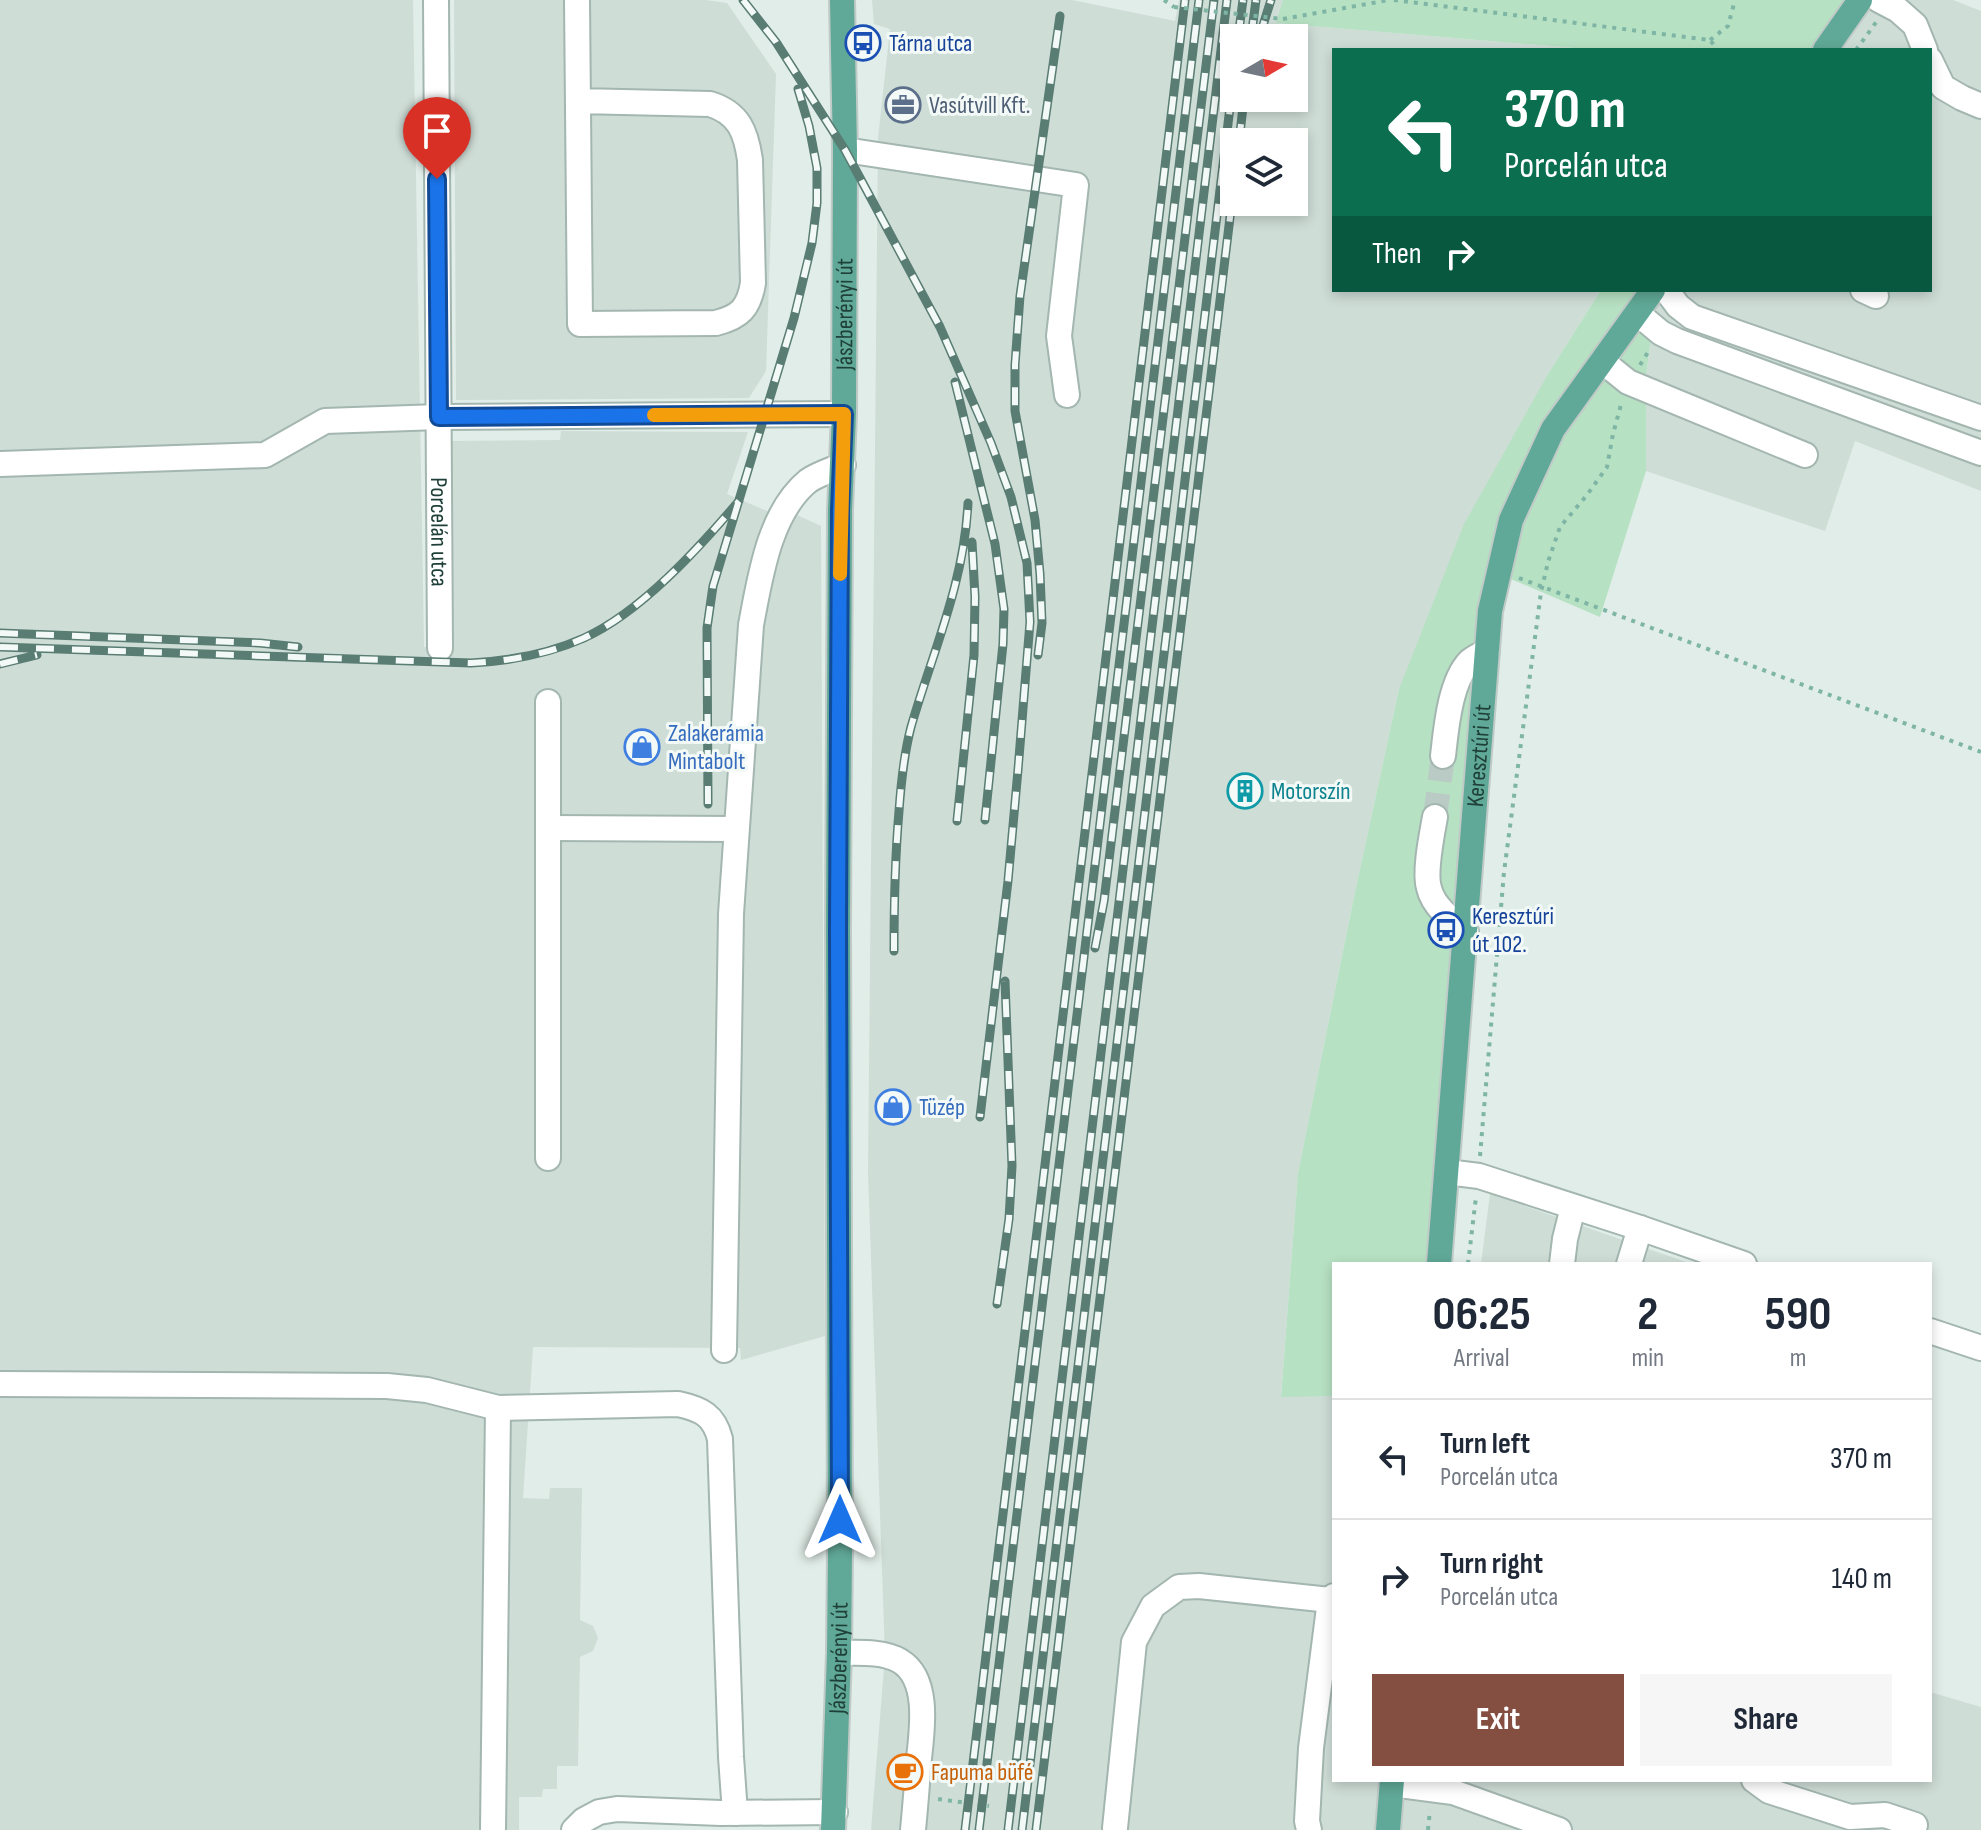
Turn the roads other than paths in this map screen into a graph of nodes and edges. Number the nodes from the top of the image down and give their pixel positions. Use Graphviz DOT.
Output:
graph roads {
  1 [pos="436,0"];
  2 [pos="577,0"];
  3 [pos="842,0"];
  4 [pos="1860,0"];
  5 [pos="1881,6"];
  6 [pos="1826,48"];
  7 [pos="1924,48"];
  8 [pos="1932,64"];
  9 [pos="578,101"];
  10 [pos="1981,106"];
  11 [pos="845,150"];
  12 [pos="1652,292"];
  13 [pos="1668,292"];
  14 [pos="1637,313"];
  15 [pos="1602,361"];
  16 [pos="1067,395"];
  17 [pos="844,414"];
  18 [pos="439,417"];
  19 [pos="1981,418"];
  20 [pos="1981,453"];
  21 [pos="1805,455"];
  22 [pos="0,464"];
  23 [pos="843,465"];
  24 [pos="440,648"];
  25 [pos="1487,651"];
  26 [pos="548,702"];
  27 [pos="1443,756"];
  28 [pos="1435,817"];
  29 [pos="548,828"];
  30 [pos="736,829"];
  31 [pos="1466,932"];
  32 [pos="548,1158"];
  33 [pos="1447,1172"];
  34 [pos="1573,1207"];
  35 [pos="1640,1228"];
  36 [pos="1439,1262"];
  37 [pos="1562,1262"];
  38 [pos="1630,1262"];
  39 [pos="1732,1262"];
  40 [pos="1932,1332"];
  41 [pos="1981,1348"];
  42 [pos="724,1350"];
  43 [pos="0,1384"];
  44 [pos="498,1408"];
  45 [pos="1332,1598"];
  46 [pos="839,1653"];
  47 [pos="1392,1782"];
  48 [pos="1757,1782"];
  49 [pos="725,1818"];
  50 [pos="648,1820"];
  51 [pos="834,1821"];
  52 [pos="1915,1825"];
  53 [pos="1115,1828"];
  54 [pos="493,1830"];
  55 [pos="574,1830"];
  56 [pos="913,1830"];
  57 [pos="1309,1830"];
  58 [pos="1388,1830"];
  59 [pos="1559,1830"];
  1 -- 18 [label="street, Porcelán utca"];
  2 -- 9 [label="street"];
  3 -- 11 [label="main road, Jászberényi út"];
  4 -- 6 [label="main road"];
  5 -- 7 [label="street"];
  8 -- 10 [label="street"];
  9 -- 9 [label="street"];
  11 -- 16 [label="street"];
  11 -- 17 [label="main road, Jászberényi út"];
  12 -- 14 [label="main road, Keresztúri út"];
  13 -- 19 [label="street"];
  14 -- 15 [label="main road, Keresztúri út"];
  14 -- 20 [label="street"];
  15 -- 21 [label="street"];
  15 -- 25 [label="main road, Keresztúri út"];
  17 -- 18 [label="street"];
  17 -- 23 [label="main road, Jászberényi út"];
  18 -- 22 [label="street"];
  18 -- 24 [label="street, Porcelán utca"];
  23 -- 30 [label="street"];
  23 -- 46 [label="main road, Jászberényi út"];
  25 -- 27 [label="street"];
  25 -- 31 [label="main road, Keresztúri út"];
  26 -- 29 [label="street"];
  28 -- 31 [label="street"];
  29 -- 30 [label="street"];
  29 -- 32 [label="street"];
  30 -- 42 [label="street"];
  31 -- 33 [label="main road, Keresztúri út"];
  33 -- 34 [label="street"];
  33 -- 36 [label="main road, Keresztúri út"];
  34 -- 35 [label="street"];
  34 -- 37 [label="street"];
  35 -- 38 [label="street"];
  35 -- 39 [label="street"];
  40 -- 41 [label="street"];
  43 -- 44 [label="street"];
  44 -- 49 [label="street"];
  44 -- 54 [label="street"];
  45 -- 53 [label="street"];
  45 -- 57 [label="street"];
  46 -- 51 [label="main road, Jászberényi út"];
  46 -- 56 [label="street"];
  47 -- 58 [label="main road"];
  47 -- 59 [label="street"];
  48 -- 52 [label="street"];
  49 -- 50 [label="street"];
  49 -- 51 [label="street"];
  50 -- 55 [label="street"];
}
